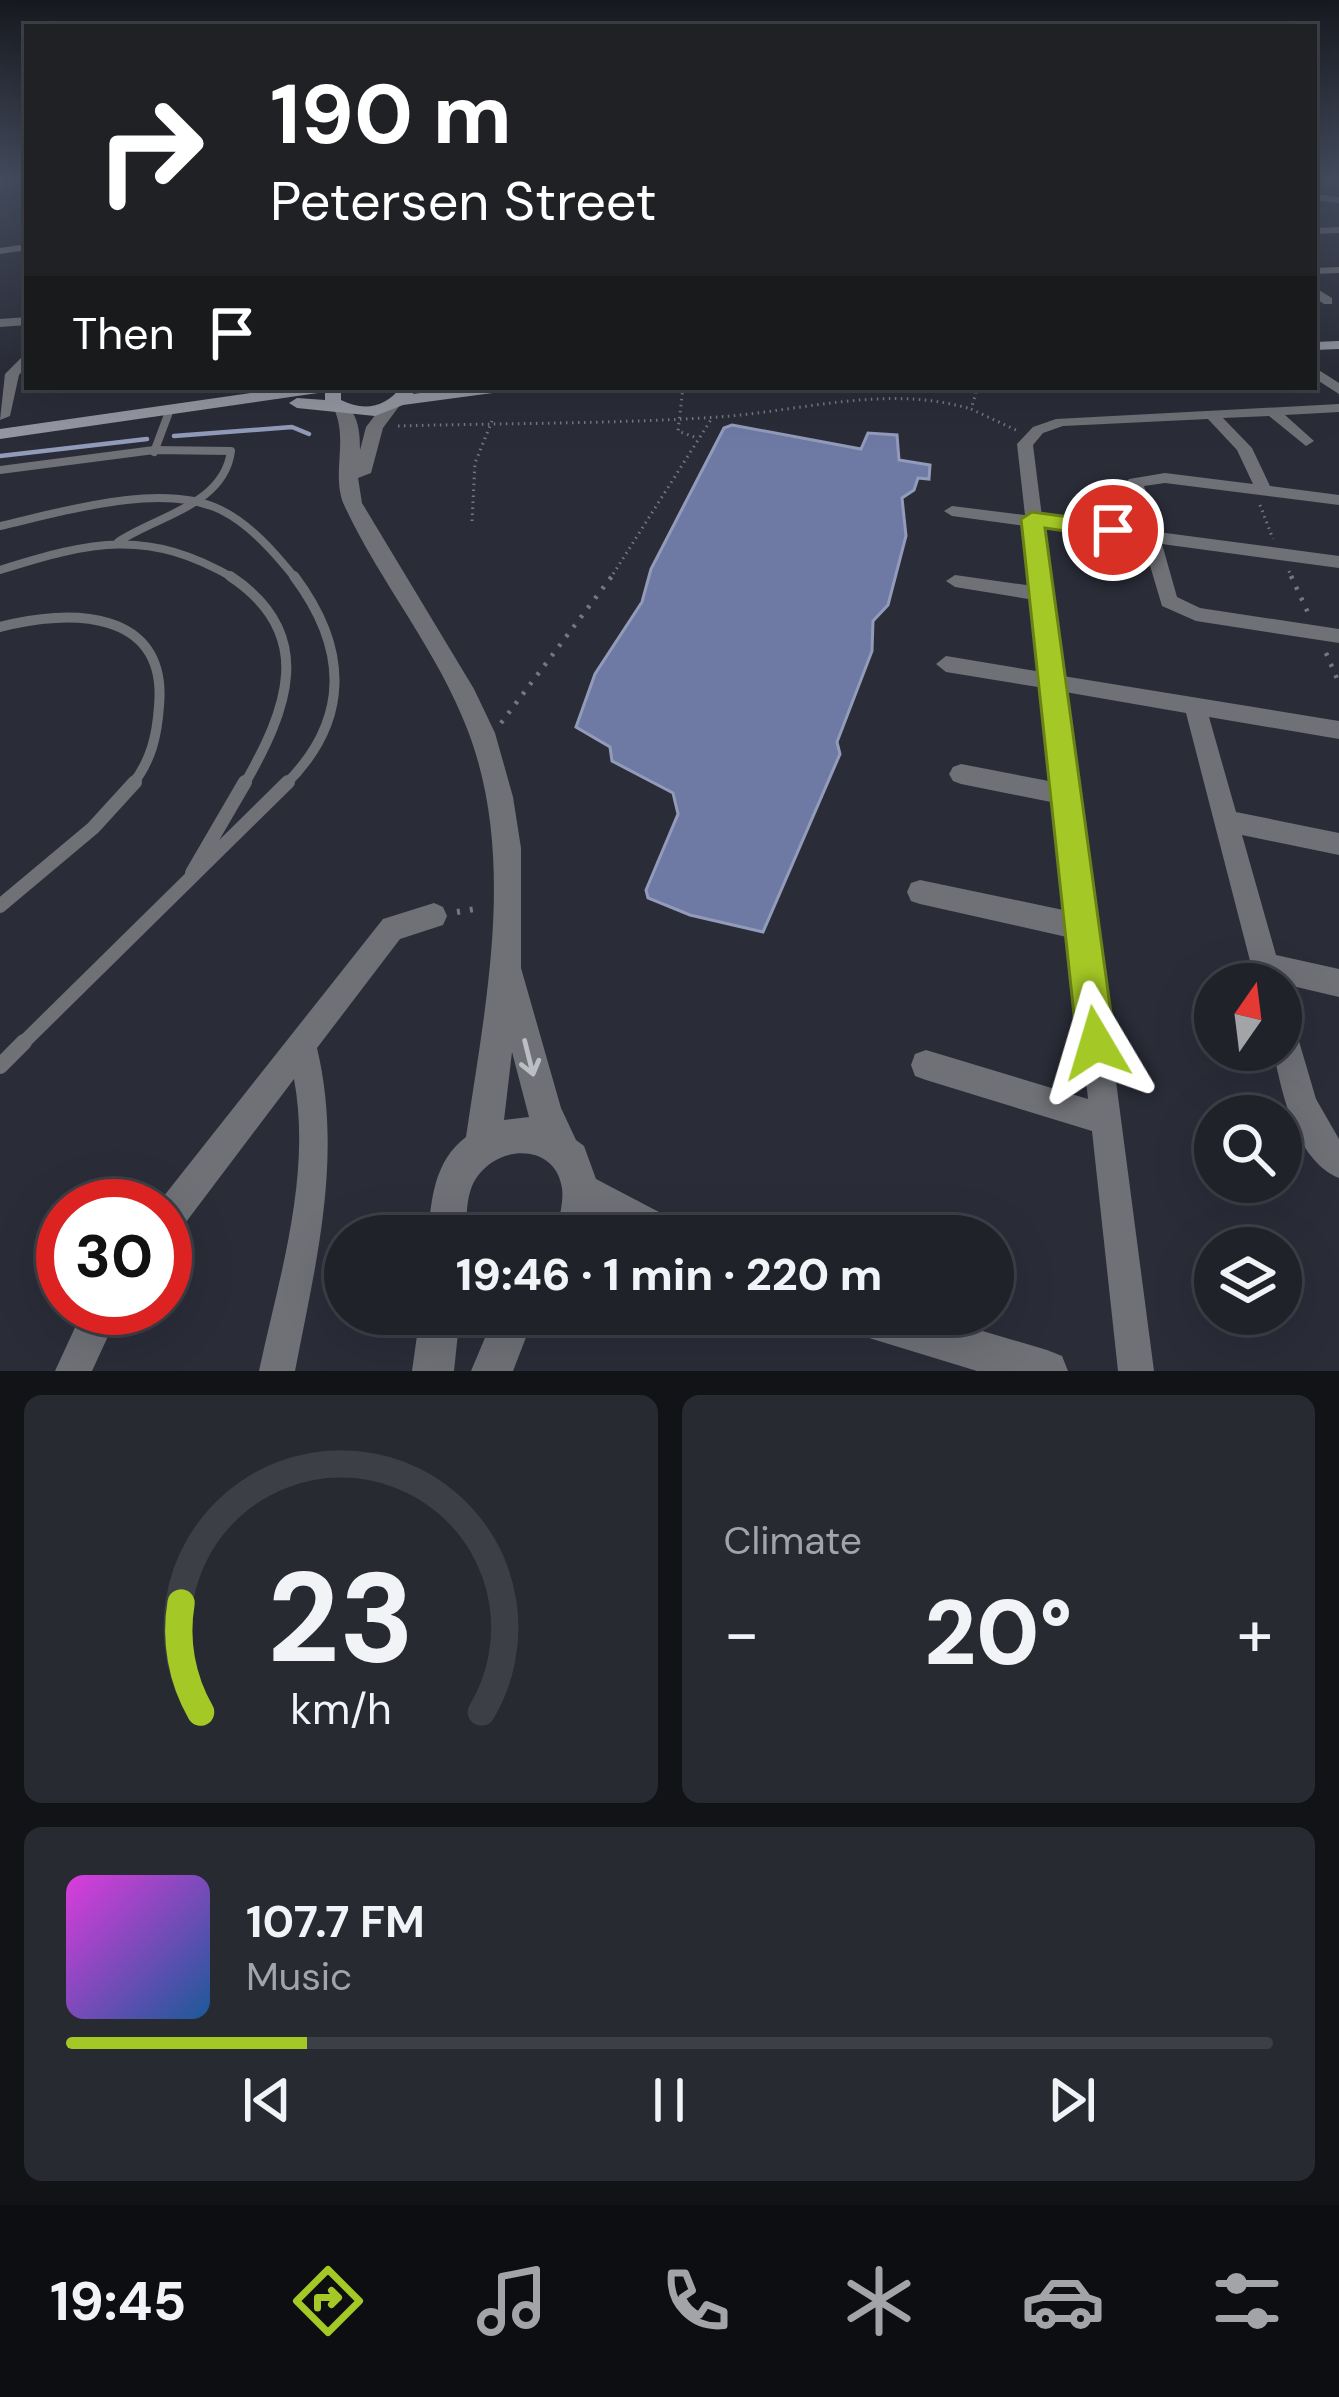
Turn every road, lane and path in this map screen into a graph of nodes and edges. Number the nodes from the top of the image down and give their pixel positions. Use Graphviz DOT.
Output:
graph roads {
  1 [pos="1317,293"];
  2 [pos="1328,301"];
  3 [pos="24,361"];
  4 [pos="301,390"];
  5 [pos="470,390"];
  6 [pos="683,390"];
  7 [pos="974,390"];
  8 [pos="401,397"];
  9 [pos="338,400"];
  10 [pos="222,405"];
  11 [pos="1339,408"];
  12 [pos="971,409"];
  13 [pos="169,411"];
  14 [pos="1273,412"];
  15 [pos="1212,415"];
  16 [pos="680,416"];
  17 [pos="712,417"];
  18 [pos="493,421"];
  19 [pos="1,424"];
  20 [pos="393,427"];
  21 [pos="1028,436"];
  22 [pos="697,438"];
  23 [pos="1306,441"];
  24 [pos="154,452"];
  25 [pos="0,470"];
  26 [pos="1258,489"];
  27 [pos="1339,500"];
  28 [pos="188,502"];
  29 [pos="359,510"];
  30 [pos="952,511"];
  31 [pos="1032,519"];
  32 [pos="472,521"];
  33 [pos="0,526"];
  34 [pos="1148,535"];
  35 [pos="118,542"];
  36 [pos="1281,554"];
  37 [pos="1339,562"];
  38 [pos="0,570"];
  39 [pos="955,581"];
  40 [pos="1041,594"];
  41 [pos="0,627"];
  42 [pos="1339,636"];
  43 [pos="946,664"];
  44 [pos="1053,680"];
  45 [pos="1194,704"];
  46 [pos="501,723"];
  47 [pos="1339,730"];
  48 [pos="961,774"];
  49 [pos="1066,795"];
  50 [pos="1228,822"];
  51 [pos="1339,844"];
  52 [pos="188,881"];
  53 [pos="920,892"];
  54 [pos="0,906"];
  55 [pos="434,916"];
  56 [pos="1082,927"];
  57 [pos="1265,963"];
  58 [pos="506,966"];
  59 [pos="1302,979"];
  60 [pos="1339,983"];
  61 [pos="302,1046"];
  62 [pos="926,1065"];
  63 [pos="0,1066"];
  64 [pos="1294,1071"];
  65 [pos="1106,1120"];
  66 [pos="483,1144"];
  67 [pos="561,1146"];
  68 [pos="1339,1162"];
  69 [pos="192,1187"];
  70 [pos="581,1191"];
  71 [pos="449,1215"];
  72 [pos="578,1215"];
  73 [pos="625,1215"];
  74 [pos="90,1335"];
  75 [pos="437,1335"];
  76 [pos="507,1335"];
  77 [pos="926,1335"];
  78 [pos="73,1371"];
  79 [pos="277,1371"];
  80 [pos="433,1371"];
  81 [pos="492,1371"];
  82 [pos="1047,1371"];
  83 [pos="1136,1371"];
  1 -- 2 [label="street"];
  3 -- 19 [label="street"];
  4 -- 10 [label="main road"];
  5 -- 8 [label="main road"];
  6 -- 16 [label="path"];
  7 -- 12 [label="path"];
  8 -- 9 [label="main road"];
  8 -- 29 [label="street"];
  9 -- 10 [label="main road"];
  9 -- 29 [label="street"];
  10 -- 13 [label="main road"];
  11 -- 14 [label="street"];
  12 -- 17 [label="path"];
  12 -- 21 [label="path"];
  13 -- 19 [label="main road"];
  13 -- 24 [label="lane"];
  14 -- 15 [label="street"];
  14 -- 23 [label="street"];
  15 -- 21 [label="street"];
  15 -- 26 [label="street"];
  16 -- 17 [label="path"];
  16 -- 18 [label="path"];
  16 -- 22 [label="path"];
  17 -- 22 [label="path"];
  18 -- 20 [label="path"];
  18 -- 32 [label="path"];
  21 -- 31 [label="street"];
  22 -- 46 [label="path"];
  24 -- 25 [label="lane"];
  24 -- 28 [label="lane"];
  26 -- 27 [label="street"];
  26 -- 34 [label="street"];
  26 -- 36 [label="path"];
  28 -- 33 [label="lane"];
  28 -- 35 [label="lane"];
  28 -- 52 [label="lane"];
  29 -- 58 [label="street"];
  30 -- 31 [label="street"];
  31 -- 34 [label="street"];
  31 -- 40 [label="street"];
  34 -- 36 [label="street"];
  34 -- 42 [label="street"];
  35 -- 38 [label="lane"];
  35 -- 52 [label="lane"];
  36 -- 37 [label="street"];
  39 -- 40 [label="street"];
  40 -- 44 [label="street"];
  41 -- 54 [label="lane"];
  43 -- 44 [label="street"];
  44 -- 45 [label="street"];
  44 -- 49 [label="street"];
  45 -- 47 [label="street"];
  45 -- 50 [label="street"];
  48 -- 49 [label="street"];
  49 -- 56 [label="street"];
  50 -- 51 [label="street"];
  50 -- 57 [label="street"];
  52 -- 63 [label="lane"];
  53 -- 56 [label="street"];
  55 -- 61 [label="street"];
  56 -- 65 [label="street"];
  58 -- 66 [label="street"];
  58 -- 67 [label="street, one-way"];
  59 -- 60 [label="street"];
  61 -- 69 [label="street"];
  61 -- 79 [label="street"];
  62 -- 65 [label="street"];
  64 -- 68 [label="street"];
  65 -- 83 [label="street"];
  66 -- 67 [label="street"];
  66 -- 71 [label="street"];
  67 -- 70 [label="street"];
  70 -- 72 [label="street"];
  70 -- 73 [label="street"];
  74 -- 78 [label="street"];
  75 -- 80 [label="street"];
  76 -- 81 [label="street"];
  77 -- 82 [label="street"];
}
